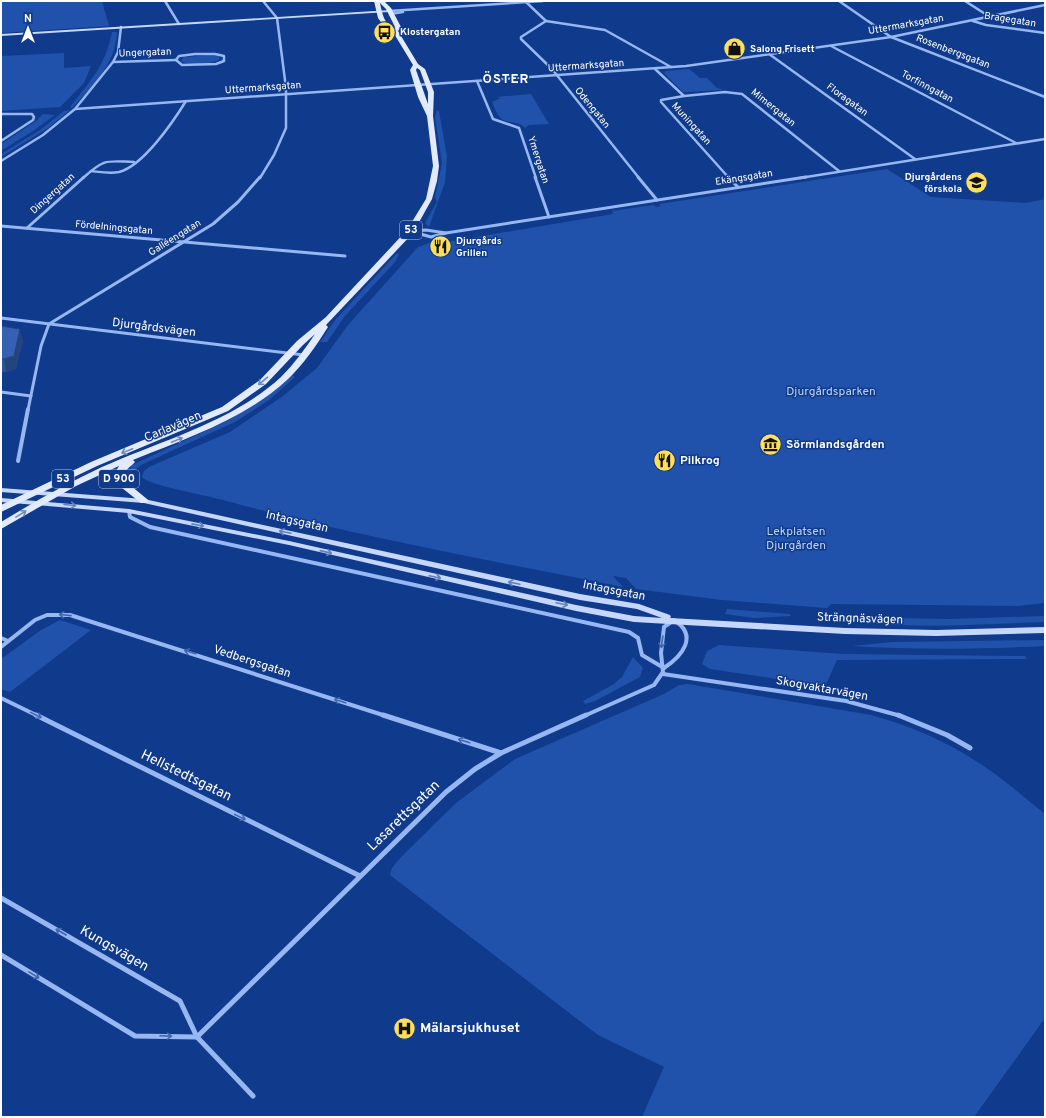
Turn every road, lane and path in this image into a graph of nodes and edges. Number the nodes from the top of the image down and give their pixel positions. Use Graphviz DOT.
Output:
graph roads {
  1 [pos="165,1"];
  2 [pos="263,1"];
  3 [pos="377,1"];
  4 [pos="381,1"];
  5 [pos="543,1"];
  6 [pos="839,1"];
  7 [pos="965,1"];
  8 [pos="526,2"];
  9 [pos="1045,5"];
  10 [pos="390,12"];
  11 [pos="378,13"];
  12 [pos="990,17"];
  13 [pos="277,18"];
  14 [pos="546,21"];
  15 [pos="973,21"];
  16 [pos="179,24"];
  17 [pos="121,27"];
  18 [pos="395,31"];
  19 [pos="1045,33"];
  20 [pos="1,35"];
  21 [pos="891,37"];
  22 [pos="830,46"];
  23 [pos="769,54"];
  24 [pos="176,60"];
  25 [pos="113,62"];
  26 [pos="416,65"];
  27 [pos="671,67"];
  28 [pos="655,69"];
  29 [pos="556,76"];
  30 [pos="477,81"];
  31 [pos="429,84"];
  32 [pos="418,85"];
  33 [pos="286,94"];
  34 [pos="684,96"];
  35 [pos="1045,96"];
  36 [pos="186,102"];
  37 [pos="76,109"];
  38 [pos="1,114"];
  39 [pos="430,116"];
  40 [pos="1045,139"];
  41 [pos="1,141"];
  42 [pos="1016,143"];
  43 [pos="914,159"];
  44 [pos="1,161"];
  45 [pos="134,162"];
  46 [pos="91,171"];
  47 [pos="839,171"];
  48 [pos="738,187"];
  49 [pos="657,200"];
  50 [pos="549,217"];
  51 [pos="1,226"];
  52 [pos="27,228"];
  53 [pos="410,231"];
  54 [pos="446,233"];
  55 [pos="184,242"];
  56 [pos="344,256"];
  57 [pos="1,318"];
  58 [pos="329,319"];
  59 [pos="49,324"];
  60 [pos="290,354"];
  61 [pos="304,356"];
  62 [pos="1,392"];
  63 [pos="31,396"];
  64 [pos="141,455"];
  65 [pos="18,461"];
  66 [pos="1,490"];
  67 [pos="36,492"];
  68 [pos="56,494"];
  69 [pos="1,500"];
  70 [pos="17,501"];
  71 [pos="144,502"];
  72 [pos="40,503"];
  73 [pos="1,509"];
  74 [pos="129,511"];
  75 [pos="1,526"];
  76 [pos="674,620"];
  77 [pos="1045,630"];
  78 [pos="1,638"];
  79 [pos="8,641"];
  80 [pos="1,647"];
  81 [pos="664,668"];
  82 [pos="663,674"];
  83 [pos="1,698"];
  84 [pos="970,748"];
  85 [pos="501,753"];
  86 [pos="360,876"];
  87 [pos="1,898"];
  88 [pos="1,955"];
  89 [pos="197,1037"];
  90 [pos="253,1096"];
  1 -- 16 [label="street"];
  2 -- 13 [label="street"];
  3 -- 11 [label="main road"];
  4 -- 10 [label="main road, Carlavägen / 53"];
  5 -- 8 [label="street"];
  6 -- 21 [label="street, Rosenbergsgatan"];
  7 -- 12 [label="street"];
  8 -- 10 [label="street"];
  8 -- 14 [label="street"];
  9 -- 12 [label="street, Uttermarksgatan"];
  10 -- 11 [label="main road"];
  10 -- 18 [label="main road, Carlavägen / 53"];
  11 -- 13 [label="main road"];
  11 -- 18 [label="main road, Carlavägen / 53"];
  12 -- 15 [label="street, Uttermarksgatan"];
  13 -- 16 [label="main road"];
  13 -- 33 [label="street, Galléengatan"];
  14 -- 27 [label="street"];
  14 -- 29 [label="street, Odengatan"];
  15 -- 19 [label="street, Bragegatan"];
  15 -- 21 [label="street, Uttermarksgatan"];
  16 -- 17 [label="main road"];
  17 -- 20 [label="main road"];
  17 -- 25 [label="street"];
  18 -- 26 [label="main road, Carlavägen / 53"];
  21 -- 22 [label="street, Uttermarksgatan"];
  21 -- 35 [label="street, Rosenbergsgatan"];
  22 -- 23 [label="street, Uttermarksgatan"];
  22 -- 42 [label="street, Torfinngatan"];
  23 -- 27 [label="street, Uttermarksgatan"];
  23 -- 43 [label="street, Floragatan"];
  24 -- 24 [label="street, Ungergatan"];
  24 -- 25 [label="street, Ungergatan"];
  25 -- 37 [label="street"];
  26 -- 31 [label="main road, Carlavägen / 53"];
  26 -- 32 [label="main road, Carlavägen / 53"];
  27 -- 28 [label="street, Uttermarksgatan"];
  28 -- 29 [label="street, Uttermarksgatan"];
  28 -- 34 [label="street, Muningatan"];
  29 -- 30 [label="street, Uttermarksgatan"];
  29 -- 49 [label="street, Odengatan"];
  30 -- 31 [label="street, Uttermarksgatan"];
  30 -- 50 [label="street, Ymergatan"];
  31 -- 32 [label="street, Uttermarksgatan"];
  31 -- 39 [label="main road, Carlavägen / 53"];
  32 -- 33 [label="street, Uttermarksgatan"];
  32 -- 39 [label="main road, Carlavägen / 53"];
  33 -- 36 [label="street, Uttermarksgatan"];
  33 -- 55 [label="street, Galléengatan"];
  34 -- 47 [label="street, Mimergatan"];
  34 -- 48 [label="street, Muningatan"];
  36 -- 37 [label="street, Uttermarksgatan"];
  36 -- 45 [label="street, Dingergatan"];
  37 -- 44 [label="street"];
  38 -- 41 [label="street"];
  39 -- 53 [label="main road, Carlavägen / 53"];
  40 -- 42 [label="street, Ekängsgatan"];
  42 -- 43 [label="street, Ekängsgatan"];
  43 -- 47 [label="street, Ekängsgatan"];
  45 -- 46 [label="street, Dingergatan"];
  45 -- 46 [label="street, Dingergatan"];
  46 -- 52 [label="street, Dingergatan"];
  47 -- 48 [label="street, Ekängsgatan"];
  48 -- 49 [label="street, Ekängsgatan"];
  49 -- 50 [label="street, Ekängsgatan"];
  50 -- 54 [label="street, Ekängsgatan"];
  51 -- 52 [label="street, Fördelningsgatan"];
  52 -- 55 [label="street, Fördelningsgatan"];
  53 -- 54 [label="street, Ekängsgatan"];
  53 -- 54 [label="street, Ekängsgatan"];
  53 -- 58 [label="main road, Carlavägen / 53"];
  55 -- 56 [label="street, Fördelningsgatan"];
  55 -- 59 [label="street, Galléengatan"];
  57 -- 59 [label="street, Djurgårdsvägen"];
  58 -- 60 [label="main road, Carlavägen / 53"];
  58 -- 61 [label="main road, Carlavägen / 53"];
  59 -- 60 [label="street, Djurgårdsvägen"];
  59 -- 63 [label="street"];
  60 -- 61 [label="street, Djurgårdsvägen"];
  60 -- 67 [label="main road, Carlavägen / 53, one-way"];
  64 -- 61 [label="main road, Carlavägen / 53, one-way"];
  62 -- 63 [label="street"];
  63 -- 65 [label="street"];
  64 -- 68 [label="main road, Carlavägen / 53"];
  64 -- 71 [label="main road, D 900"];
  66 -- 67 [label="main road, Intagsgatan"];
  67 -- 68 [label="main road, Intagsgatan / D 900"];
  67 -- 70 [label="main road, Carlavägen / 53"];
  68 -- 71 [label="main road, Intagsgatan / D 900"];
  68 -- 72 [label="main road, Carlavägen / 53"];
  69 -- 70 [label="main road, Intagsgatan"];
  70 -- 72 [label="main road, Intagsgatan / D 900"];
  70 -- 73 [label="main road, Carlavägen / 53"];
  76 -- 71 [label="main road, Intagsgatan / D 900, one-way"];
  72 -- 74 [label="main road, Intagsgatan / D 900, one-way"];
  75 -- 72 [label="main road, Carlavägen / 53, one-way"];
  74 -- 76 [label="main road, Intagsgatan / D 900, one-way"];
  74 -- 81 [label="street"];
  76 -- 77 [label="main road, Strängnäsvägen / D 900"];
  76 -- 81 [label="street, one-way"];
  76 -- 81 [label="street"];
  78 -- 79 [label="street"];
  79 -- 80 [label="street"];
  85 -- 79 [label="street, Vedbergsgatan, one-way"];
  81 -- 82 [label="street"];
  82 -- 84 [label="street, Skogvaktarvägen"];
  82 -- 85 [label="street, Lasarettsgatan"];
  83 -- 86 [label="street, Hellstedtsgatan, one-way"];
  85 -- 86 [label="street, Lasarettsgatan"];
  86 -- 89 [label="street, Lasarettsgatan"];
  89 -- 87 [label="street, Kungsvägen, one-way"];
  88 -- 89 [label="street, one-way"];
  89 -- 90 [label="street, Kungsvägen"];
}
